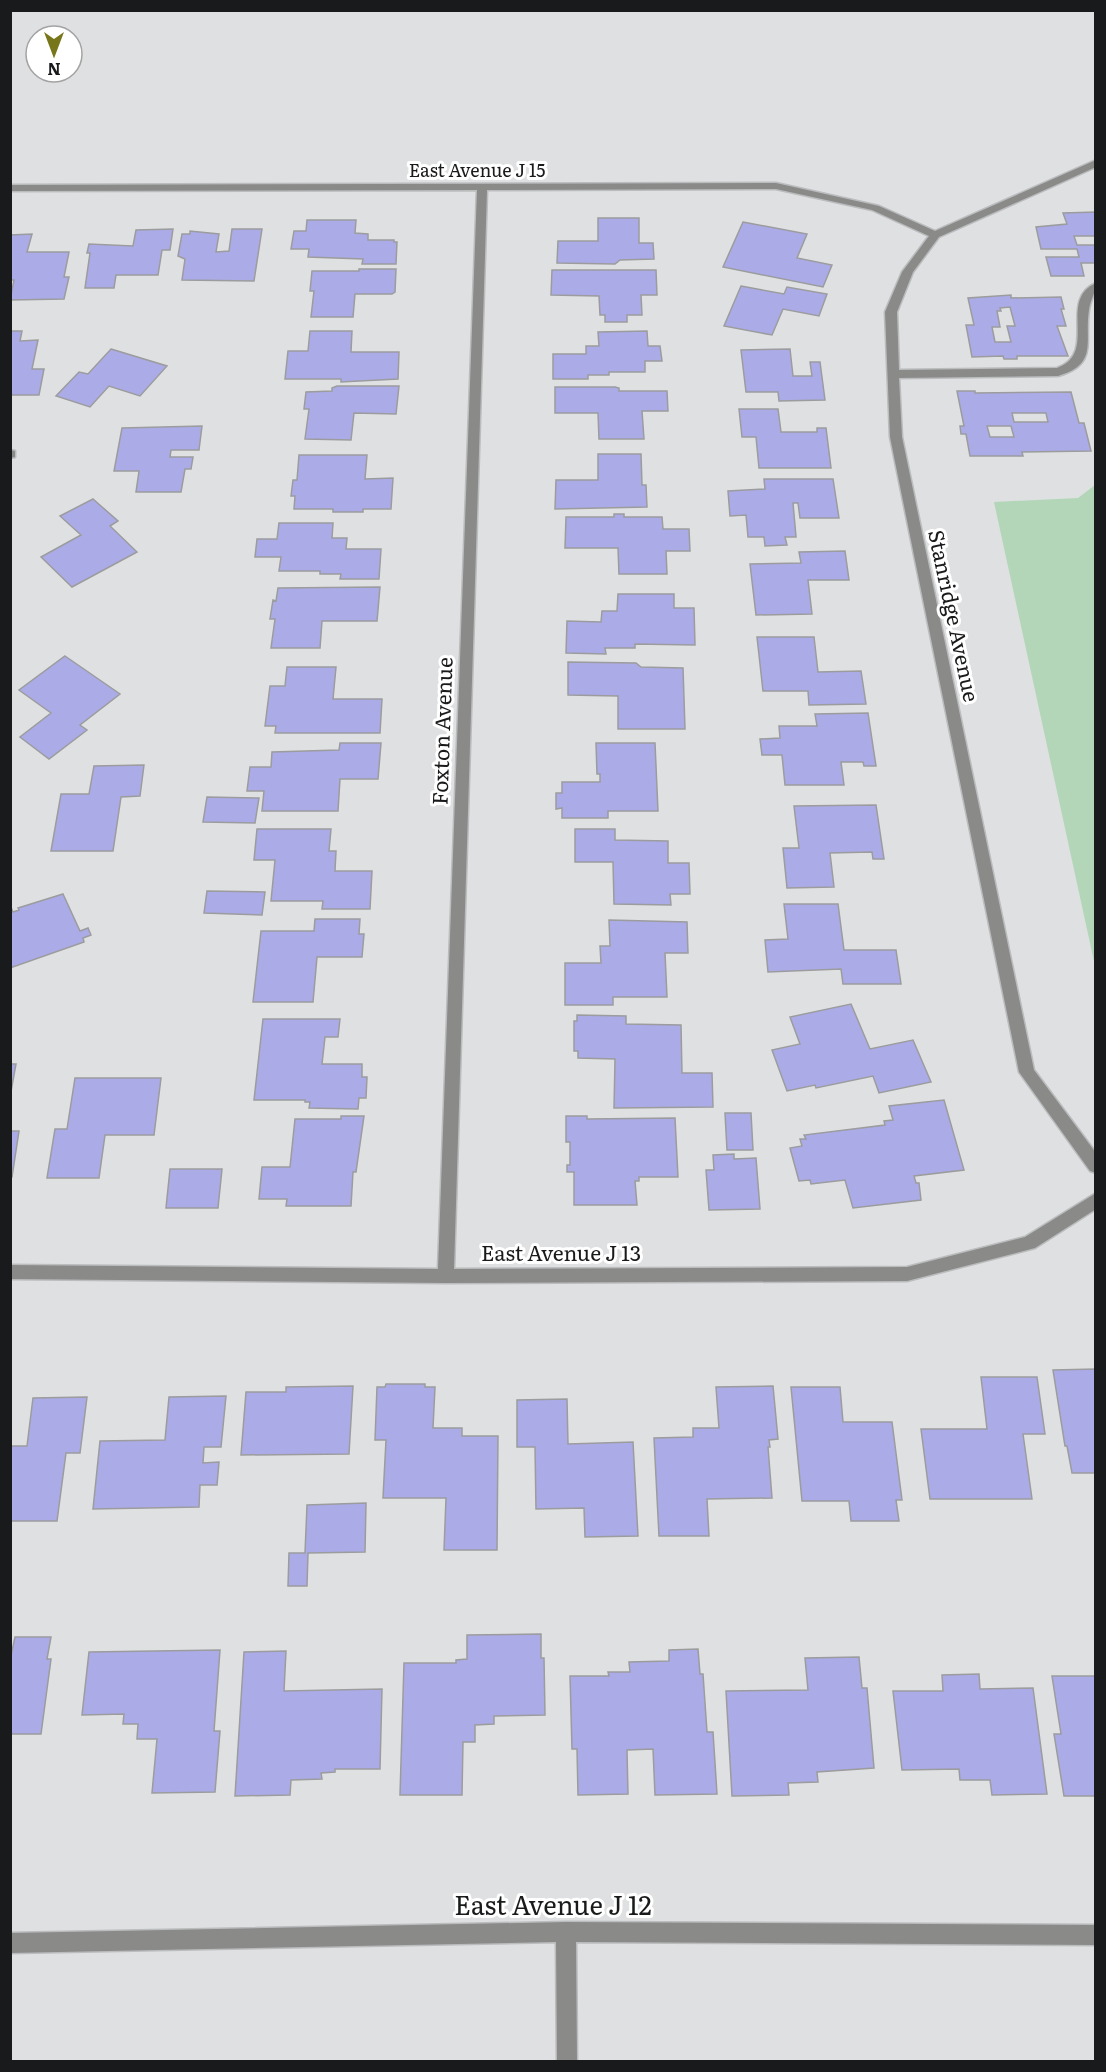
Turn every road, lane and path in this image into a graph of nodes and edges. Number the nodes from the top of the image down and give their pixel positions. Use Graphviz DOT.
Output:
graph roads {
  1 [pos="1095,163"];
  2 [pos="10,188"];
  3 [pos="482,188"];
  4 [pos="935,235"];
  5 [pos="1095,286"];
  6 [pos="894,374"];
  7 [pos="1095,1166"];
  8 [pos="1095,1200"];
  9 [pos="10,1272"];
  10 [pos="446,1276"];
  11 [pos="566,1932"];
  12 [pos="1095,1935"];
  13 [pos="10,1943"];
  14 [pos="567,2061"];
  1 -- 4 [label="street, Stanridge Avenue"];
  2 -- 3 [label="street, East Avenue J 15"];
  3 -- 4 [label="street, East Avenue J 15"];
  3 -- 10 [label="street, Foxton Avenue"];
  4 -- 6 [label="street, Stanridge Avenue"];
  5 -- 6 [label="street"];
  6 -- 7 [label="street, Stanridge Avenue"];
  8 -- 10 [label="street, East Avenue J 13"];
  9 -- 10 [label="street, East Avenue J 13"];
  11 -- 12 [label="street, East Avenue J 12"];
  11 -- 13 [label="street, East Avenue J 12"];
  11 -- 14 [label="street"];
}
